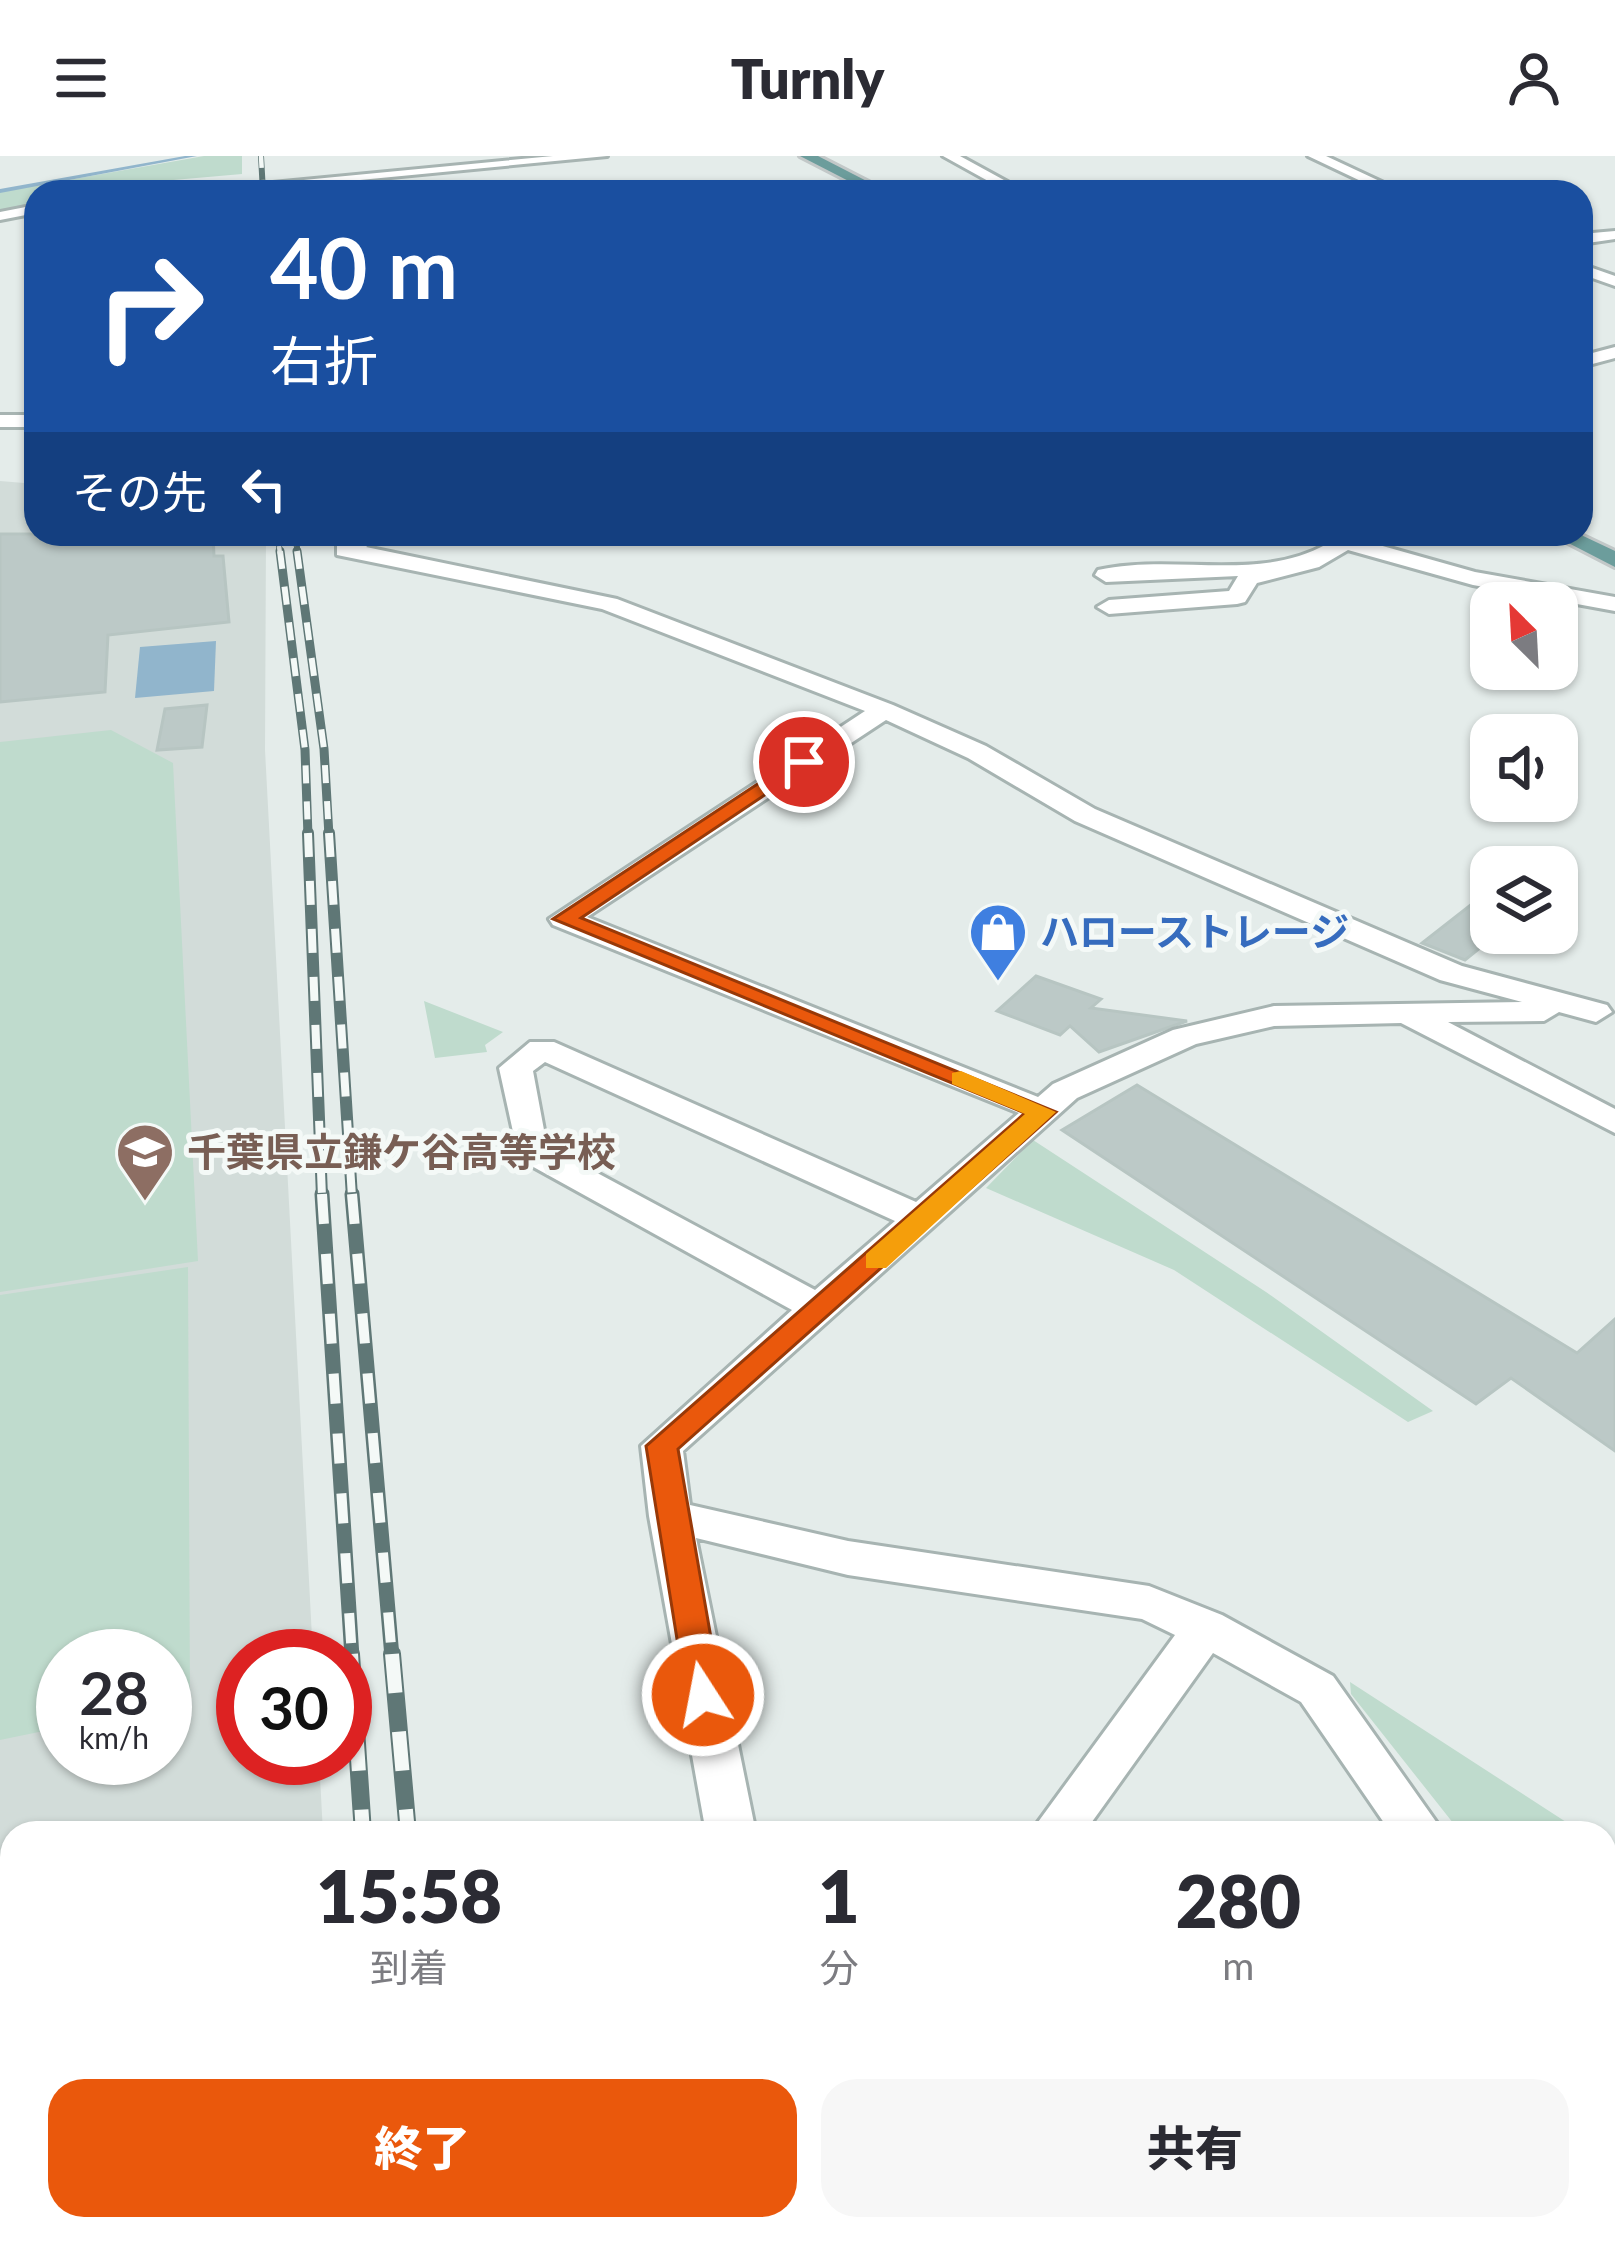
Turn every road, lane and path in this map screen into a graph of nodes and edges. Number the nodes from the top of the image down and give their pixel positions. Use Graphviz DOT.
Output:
graph roads {
  1 [pos="599,156"];
  2 [pos="807,156"];
  3 [pos="950,156"];
  4 [pos="1315,156"];
  5 [pos="336,159"];
  6 [pos="357,178"];
  7 [pos="333,180"];
  8 [pos="856,180"];
  9 [pos="996,180"];
  10 [pos="1369,180"];
  11 [pos="1611,235"];
  12 [pos="1593,237"];
  13 [pos="352,546"];
  14 [pos="1339,546"];
  15 [pos="1351,546"];
  16 [pos="1586,546"];
  17 [pos="1615,560"];
  18 [pos="1106,574"];
  19 [pos="1261,574"];
  20 [pos="1615,604"];
  21 [pos="1109,607"];
  22 [pos="884,710"];
  23 [pos="1402,1010"];
  24 [pos="1605,1011"];
  25 [pos="1043,1112"];
  26 [pos="1615,1123"];
  27 [pos="923,1219"];
  28 [pos="822,1310"];
  29 [pos="670,1516"];
  30 [pos="1206,1628"];
  31 [pos="728,1821"];
  32 [pos="1064,1821"];
  33 [pos="1407,1821"];
  1 -- 6 [label="street"];
  2 -- 8 [label="main road"];
  3 -- 9 [label="street"];
  4 -- 10 [label="street"];
  5 -- 6 [label="street"];
  6 -- 7 [label="street"];
  11 -- 12 [label="street"];
  13 -- 22 [label="street"];
  14 -- 19 [label="street"];
  15 -- 20 [label="street"];
  16 -- 17 [label="main road"];
  18 -- 19 [label="street"];
  19 -- 21 [label="street"];
  22 -- 24 [label="street"];
  22 -- 25 [label="street"];
  23 -- 24 [label="street"];
  23 -- 25 [label="street"];
  23 -- 26 [label="street"];
  25 -- 27 [label="street"];
  27 -- 28 [label="street"];
  27 -- 28 [label="street"];
  28 -- 29 [label="street"];
  29 -- 30 [label="street"];
  29 -- 31 [label="street"];
  30 -- 32 [label="street"];
  30 -- 33 [label="street"];
}
